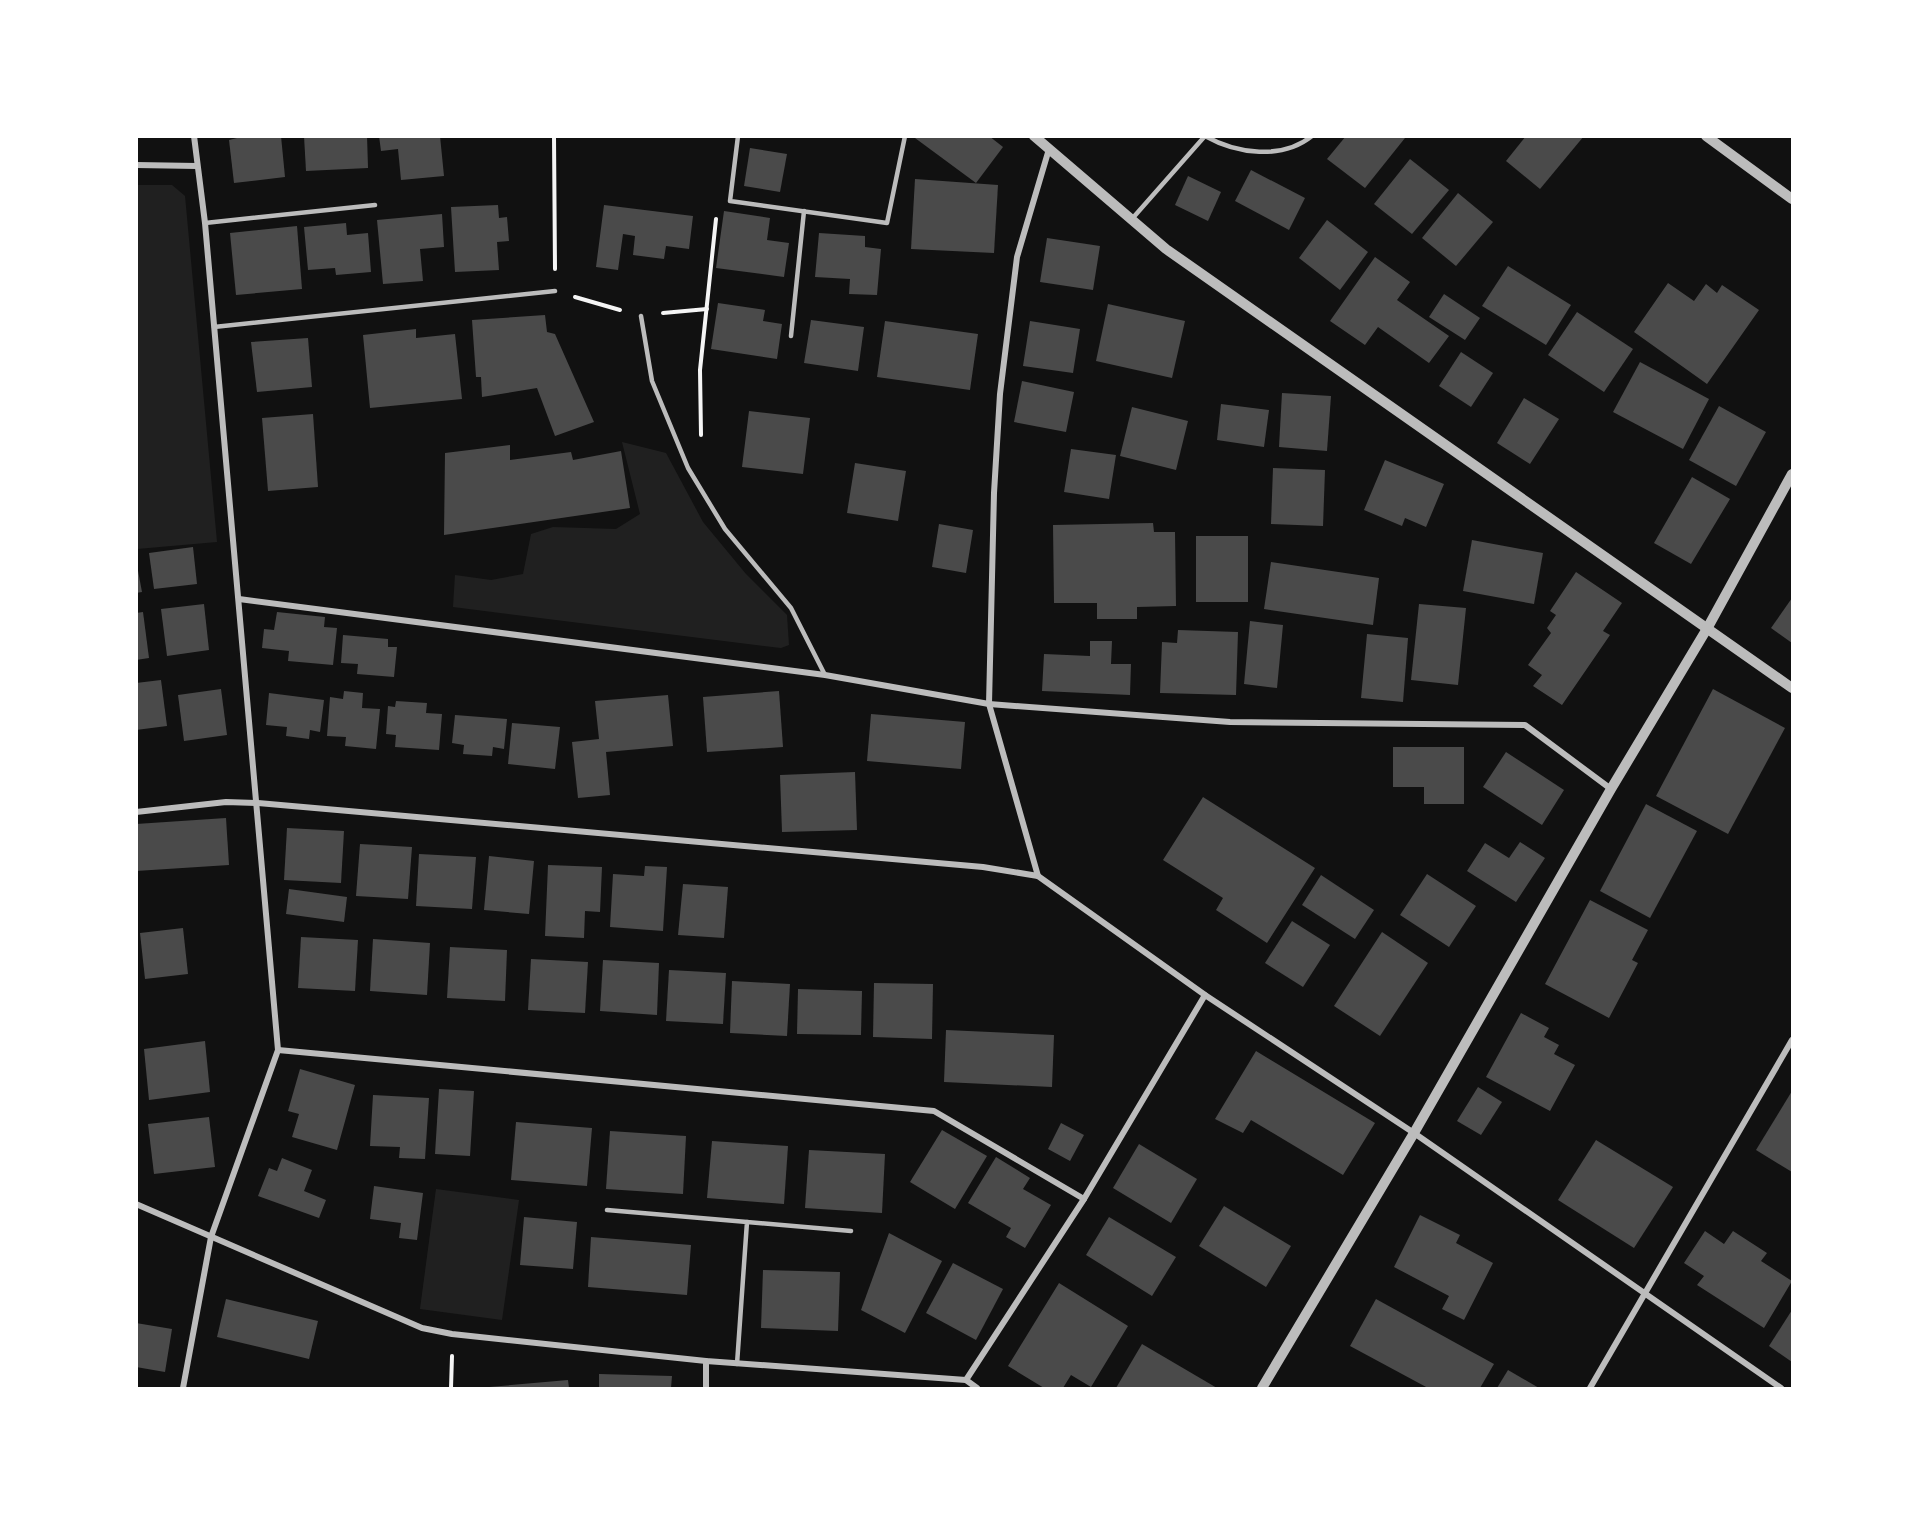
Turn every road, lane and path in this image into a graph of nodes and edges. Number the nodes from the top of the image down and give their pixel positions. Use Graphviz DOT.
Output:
graph roads {
  1 [pos="194,136"];
  2 [pos="554,136"];
  3 [pos="738,136"];
  4 [pos="905,136"];
  5 [pos="1034,136"];
  6 [pos="1312,136"];
  7 [pos="1706,136"];
  8 [pos="1049,149"];
  9 [pos="136,165"];
  10 [pos="197,166"];
  11 [pos="1792,199"];
  12 [pos="730,201"];
  13 [pos="375,205"];
  14 [pos="804,211"];
  15 [pos="1131,220"];
  16 [pos="205,224"];
  17 [pos="555,291"];
  18 [pos="707,309"];
  19 [pos="640,316"];
  20 [pos="214,327"];
  21 [pos="791,336"];
  22 [pos="701,447"];
  23 [pos="1792,474"];
  24 [pos="239,599"];
  25 [pos="1708,627"];
  26 [pos="825,675"];
  27 [pos="1792,688"];
  28 [pos="989,704"];
  29 [pos="1611,789"];
  30 [pos="258,803"];
  31 [pos="136,812"];
  32 [pos="1038,876"];
  33 [pos="1205,994"];
  34 [pos="1792,1040"];
  35 [pos="278,1050"];
  36 [pos="1414,1133"];
  37 [pos="1084,1199"];
  38 [pos="136,1204"];
  39 [pos="608,1210"];
  40 [pos="747,1222"];
  41 [pos="851,1231"];
  42 [pos="211,1237"];
  43 [pos="1646,1294"];
  44 [pos="452,1334"];
  45 [pos="706,1361"];
  46 [pos="737,1364"];
  47 [pos="966,1380"];
  48 [pos="183,1389"];
  49 [pos="451,1389"];
  50 [pos="706,1389"];
  51 [pos="977,1389"];
  52 [pos="1262,1389"];
  53 [pos="1590,1389"];
  54 [pos="1781,1389"];
  1 -- 10 [label="street"];
  2 -- 17 [label="path"];
  3 -- 12 [label="lane"];
  4 -- 14 [label="lane"];
  5 -- 8 [label="street"];
  6 -- 15 [label="lane"];
  7 -- 11 [label="street"];
  8 -- 15 [label="street"];
  8 -- 28 [label="street"];
  9 -- 10 [label="street"];
  10 -- 16 [label="street"];
  12 -- 14 [label="lane"];
  12 -- 18 [label="path"];
  13 -- 16 [label="lane"];
  14 -- 21 [label="lane"];
  15 -- 25 [label="street"];
  16 -- 20 [label="street"];
  17 -- 19 [label="path"];
  17 -- 20 [label="lane"];
  18 -- 19 [label="path"];
  18 -- 22 [label="path"];
  19 -- 26 [label="lane"];
  20 -- 24 [label="street"];
  23 -- 25 [label="street"];
  24 -- 26 [label="street"];
  24 -- 30 [label="street"];
  25 -- 27 [label="street"];
  25 -- 29 [label="street"];
  26 -- 28 [label="street"];
  28 -- 29 [label="street"];
  28 -- 32 [label="street"];
  29 -- 36 [label="street"];
  30 -- 31 [label="street"];
  30 -- 32 [label="street"];
  30 -- 35 [label="street"];
  32 -- 33 [label="street"];
  33 -- 36 [label="street"];
  33 -- 37 [label="street"];
  34 -- 43 [label="street"];
  35 -- 37 [label="street"];
  35 -- 42 [label="street"];
  36 -- 43 [label="street"];
  36 -- 52 [label="street"];
  37 -- 47 [label="street"];
  38 -- 42 [label="street"];
  39 -- 40 [label="lane"];
  40 -- 41 [label="lane"];
  40 -- 46 [label="lane"];
  42 -- 44 [label="street"];
  42 -- 48 [label="street"];
  43 -- 53 [label="street"];
  43 -- 54 [label="street"];
  44 -- 45 [label="street"];
  44 -- 49 [label="path"];
  45 -- 46 [label="street"];
  45 -- 50 [label="street"];
  46 -- 47 [label="street"];
  47 -- 51 [label="street"];
}
